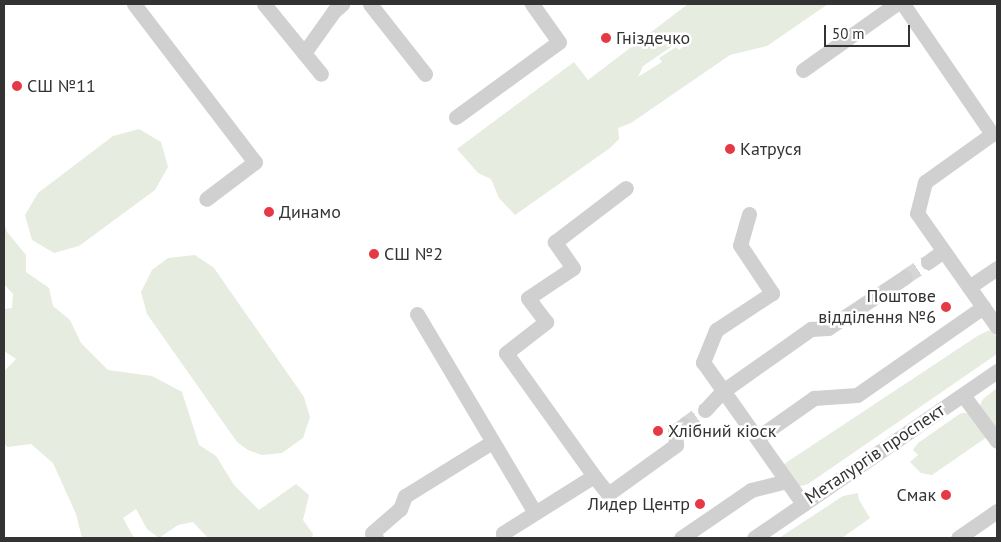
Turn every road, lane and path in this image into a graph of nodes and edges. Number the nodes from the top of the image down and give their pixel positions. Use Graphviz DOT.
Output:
graph roads {
  1 [pos="134,4"];
  2 [pos="264,4"];
  3 [pos="342,4"];
  4 [pos="370,4"];
  5 [pos="532,4"];
  6 [pos="896,4"];
  7 [pos="903,4"];
  8 [pos="304,53"];
  9 [pos="803,70"];
  10 [pos="321,74"];
  11 [pos="424,74"];
  12 [pos="456,117"];
  13 [pos="626,188"];
  14 [pos="206,199"];
  15 [pos="749,214"];
  16 [pos="943,251"];
  17 [pos="928,262"];
  18 [pos="997,268"];
  19 [pos="905,277"];
  20 [pos="969,287"];
  21 [pos="983,307"];
  22 [pos="417,314"];
  23 [pos="997,327"];
  24 [pos="997,371"];
  25 [pos="723,391"];
  26 [pos="963,395"];
  27 [pos="705,410"];
  28 [pos="684,425"];
  29 [pos="757,438"];
  30 [pos="997,440"];
  31 [pos="492,442"];
  32 [pos="594,476"];
  33 [pos="787,482"];
  34 [pos="802,504"];
  35 [pos="997,511"];
  36 [pos="535,514"];
  37 [pos="376,538"];
  38 [pos="504,538"];
  39 [pos="681,538"];
  40 [pos="754,538"];
  41 [pos="958,538"];
  1 -- 14 [label="street"];
  2 -- 8 [label="street"];
  3 -- 8 [label="street"];
  4 -- 11 [label="street"];
  5 -- 12 [label="street"];
  6 -- 9 [label="street"];
  7 -- 16 [label="street"];
  8 -- 10 [label="street"];
  13 -- 32 [label="street"];
  15 -- 25 [label="street"];
  16 -- 17 [label="street"];
  16 -- 20 [label="street"];
  18 -- 20 [label="street"];
  19 -- 25 [label="street"];
  20 -- 21 [label="street"];
  21 -- 23 [label="street"];
  21 -- 29 [label="street"];
  22 -- 31 [label="street"];
  24 -- 26 [label="street, Металургів проспект"];
  25 -- 27 [label="street"];
  25 -- 29 [label="street"];
  26 -- 30 [label="street"];
  26 -- 34 [label="street, Металургів проспект"];
  28 -- 32 [label="street"];
  29 -- 33 [label="street"];
  31 -- 36 [label="street"];
  31 -- 37 [label="street"];
  32 -- 36 [label="street"];
  33 -- 34 [label="street"];
  33 -- 39 [label="street"];
  34 -- 40 [label="street, Металургів проспект"];
  35 -- 41 [label="street"];
  36 -- 38 [label="street"];
}
